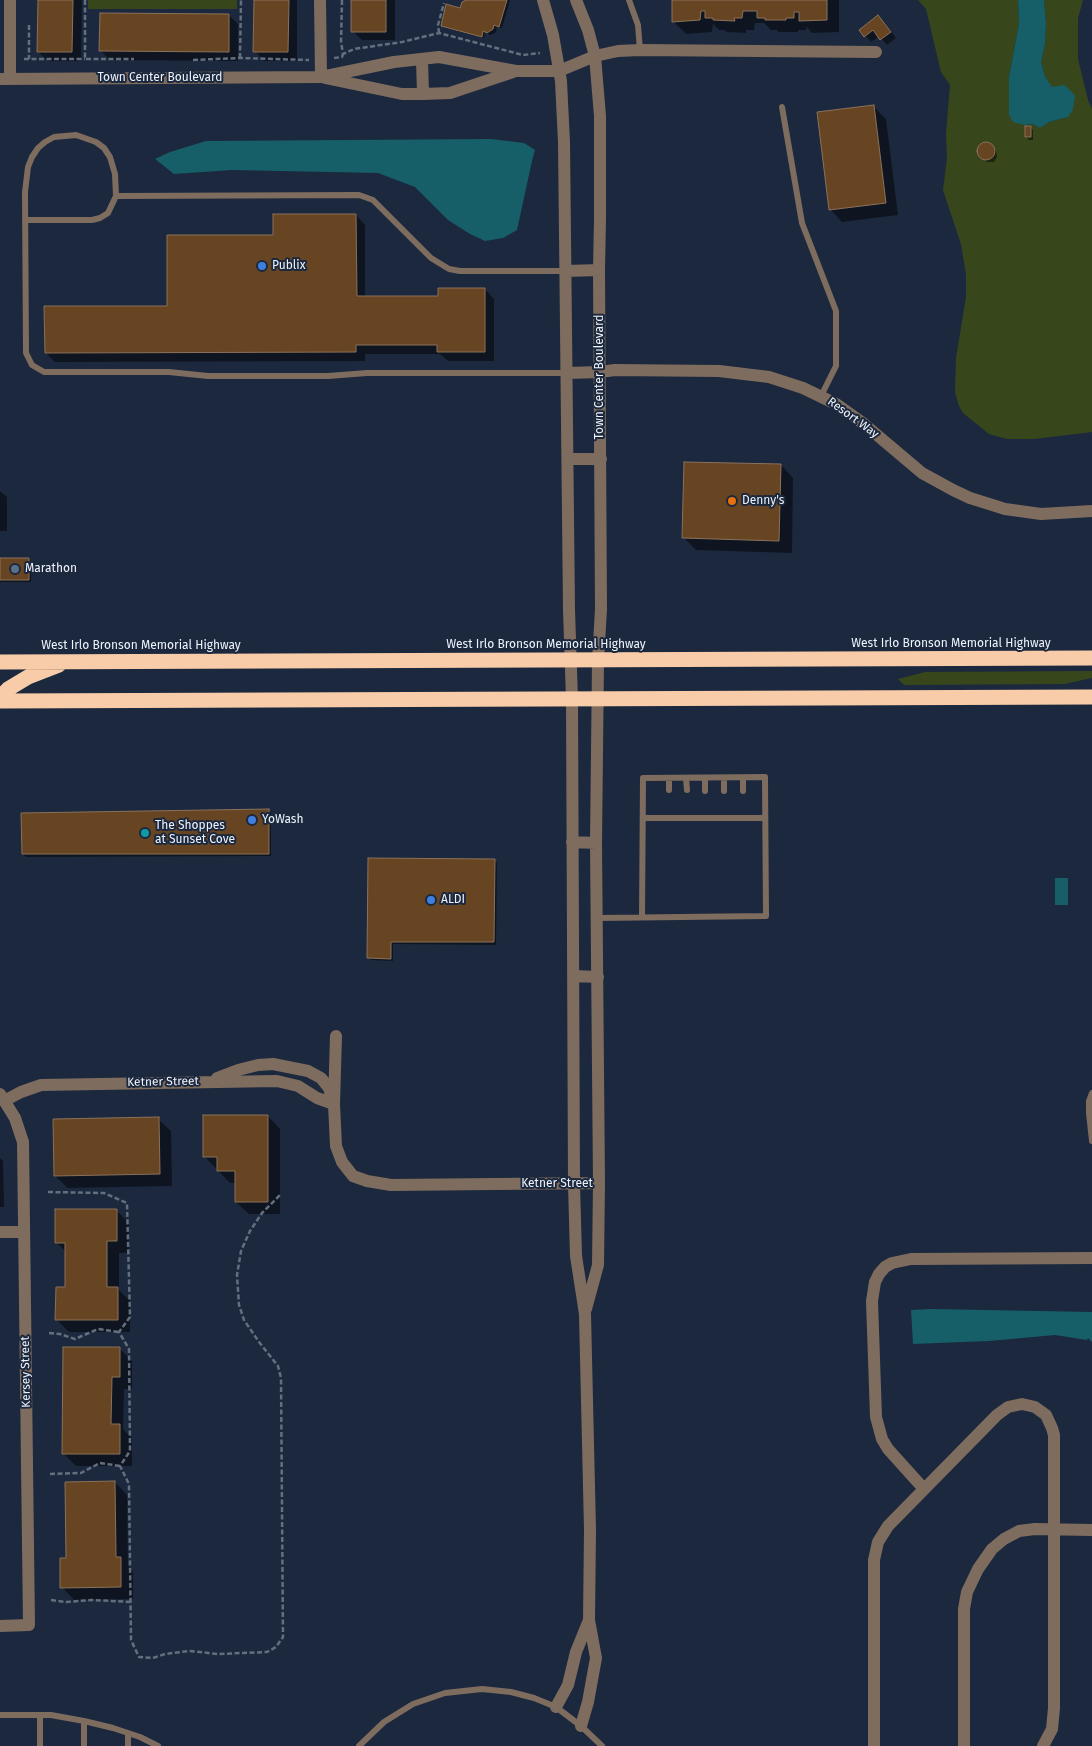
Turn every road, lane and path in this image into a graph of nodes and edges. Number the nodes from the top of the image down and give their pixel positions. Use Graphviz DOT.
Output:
graph roads {
  1 [pos="10,0"];
  2 [pos="85,0"];
  3 [pos="241,0"];
  4 [pos="320,0"];
  5 [pos="342,0"];
  6 [pos="543,0"];
  7 [pos="576,0"];
  8 [pos="629,0"];
  9 [pos="444,3"];
  10 [pos="29,25"];
  11 [pos="439,33"];
  12 [pos="640,50"];
  13 [pos="876,52"];
  14 [pos="540,53"];
  15 [pos="344,54"];
  16 [pos="595,56"];
  17 [pos="240,58"];
  18 [pos="10,59"];
  19 [pos="29,59"];
  20 [pos="85,59"];
  21 [pos="134,59"];
  22 [pos="320,59"];
  23 [pos="422,59"];
  24 [pos="193,60"];
  25 [pos="516,71"];
  26 [pos="559,71"];
  27 [pos="321,77"];
  28 [pos="5,79"];
  29 [pos="423,94"];
  30 [pos="782,107"];
  31 [pos="116,196"];
  32 [pos="25,220"];
  33 [pos="566,270"];
  34 [pos="599,270"];
  35 [pos="600,372"];
  36 [pos="568,373"];
  37 [pos="821,396"];
  38 [pos="568,459"];
  39 [pos="601,459"];
  40 [pos="1092,511"];
  41 [pos="1092,658"];
  42 [pos="571,660"];
  43 [pos="598,661"];
  44 [pos="0,662"];
  45 [pos="68,662"];
  46 [pos="0,697"];
  47 [pos="1092,697"];
  48 [pos="572,699"];
  49 [pos="598,699"];
  50 [pos="0,701"];
  51 [pos="669,778"];
  52 [pos="686,778"];
  53 [pos="705,778"];
  54 [pos="724,778"];
  55 [pos="743,778"];
  56 [pos="669,790"];
  57 [pos="687,790"];
  58 [pos="705,791"];
  59 [pos="743,791"];
  60 [pos="724,792"];
  61 [pos="724,809"];
  62 [pos="743,809"];
  63 [pos="643,818"];
  64 [pos="724,818"];
  65 [pos="744,818"];
  66 [pos="765,818"];
  67 [pos="572,842"];
  68 [pos="596,843"];
  69 [pos="642,917"];
  70 [pos="597,918"];
  71 [pos="573,976"];
  72 [pos="598,977"];
  73 [pos="336,1036"];
  74 [pos="210,1081"];
  75 [pos="1092,1093"];
  76 [pos="2,1098"];
  77 [pos="334,1104"];
  78 [pos="1091,1113"];
  79 [pos="1092,1141"];
  80 [pos="599,1183"];
  81 [pos="574,1184"];
  82 [pos="48,1192"];
  83 [pos="281,1194"];
  84 [pos="0,1232"];
  85 [pos="24,1232"];
  86 [pos="1092,1258"];
  87 [pos="585,1314"];
  88 [pos="119,1332"];
  89 [pos="49,1333"];
  90 [pos="120,1466"];
  91 [pos="50,1474"];
  92 [pos="924,1489"];
  93 [pos="1053,1530"];
  94 [pos="1092,1530"];
  95 [pos="51,1600"];
  96 [pos="130,1602"];
  97 [pos="589,1620"];
  98 [pos="0,1626"];
  99 [pos="556,1707"];
  100 [pos="0,1715"];
  101 [pos="40,1715"];
  102 [pos="84,1721"];
  103 [pos="581,1726"];
  104 [pos="128,1733"];
  105 [pos="40,1746"];
  106 [pos="84,1746"];
  107 [pos="128,1746"];
  108 [pos="158,1746"];
  109 [pos="359,1746"];
  110 [pos="602,1746"];
  111 [pos="874,1746"];
  112 [pos="964,1746"];
  113 [pos="1043,1746"];
  1 -- 18 [label="street"];
  2 -- 20 [label="path"];
  3 -- 17 [label="path"];
  4 -- 22 [label="street"];
  5 -- 15 [label="path"];
  6 -- 26 [label="street"];
  7 -- 16 [label="street, Town Center Boulevard"];
  8 -- 12 [label="lane"];
  9 -- 11 [label="path"];
  10 -- 19 [label="path"];
  11 -- 14 [label="path"];
  11 -- 15 [label="path"];
  12 -- 13 [label="street"];
  12 -- 16 [label="street"];
  15 -- 22 [label="path"];
  16 -- 26 [label="street, Town Center Boulevard"];
  16 -- 34 [label="street, Town Center Boulevard"];
  17 -- 22 [label="path"];
  17 -- 24 [label="path"];
  18 -- 19 [label="path"];
  18 -- 28 [label="street"];
  19 -- 20 [label="path"];
  20 -- 21 [label="path"];
  22 -- 27 [label="street"];
  23 -- 25 [label="street, Town Center Boulevard"];
  23 -- 27 [label="street, Town Center Boulevard"];
  23 -- 29 [label="street"];
  25 -- 26 [label="street, Town Center Boulevard"];
  25 -- 29 [label="street, Town Center Boulevard"];
  26 -- 33 [label="street"];
  27 -- 28 [label="street, Town Center Boulevard"];
  27 -- 29 [label="street, Town Center Boulevard"];
  30 -- 37 [label="lane"];
  31 -- 32 [label="lane"];
  31 -- 32 [label="lane"];
  31 -- 33 [label="lane"];
  32 -- 36 [label="lane"];
  33 -- 34 [label="street"];
  33 -- 36 [label="street"];
  34 -- 35 [label="street, Town Center Boulevard"];
  35 -- 36 [label="street, Resort Way"];
  35 -- 37 [label="street, Resort Way"];
  35 -- 39 [label="street, Town Center Boulevard"];
  36 -- 38 [label="street"];
  37 -- 40 [label="street, Resort Way"];
  38 -- 39 [label="street"];
  38 -- 42 [label="street"];
  39 -- 43 [label="street, Town Center Boulevard"];
  41 -- 43 [label="highway, West Irlo Bronson Memorial Highway"];
  42 -- 43 [label="highway, West Irlo Bronson Memorial Highway"];
  42 -- 45 [label="highway, West Irlo Bronson Memorial Highway"];
  42 -- 48 [label="street"];
  43 -- 49 [label="street, Town Center Boulevard"];
  44 -- 45 [label="highway, West Irlo Bronson Memorial Highway"];
  45 -- 46 [label="highway"];
  47 -- 49 [label="highway"];
  48 -- 49 [label="highway"];
  48 -- 50 [label="highway"];
  48 -- 67 [label="street"];
  49 -- 68 [label="street, Town Center Boulevard"];
  51 -- 52 [label="lane"];
  51 -- 56 [label="lane"];
  51 -- 63 [label="lane"];
  52 -- 53 [label="lane"];
  52 -- 57 [label="lane"];
  53 -- 54 [label="lane"];
  53 -- 58 [label="lane"];
  54 -- 55 [label="lane"];
  54 -- 60 [label="lane"];
  55 -- 59 [label="lane"];
  55 -- 66 [label="lane"];
  61 -- 64 [label="lane"];
  62 -- 65 [label="lane"];
  63 -- 64 [label="lane"];
  63 -- 69 [label="lane"];
  64 -- 65 [label="lane"];
  65 -- 66 [label="lane"];
  66 -- 69 [label="lane"];
  67 -- 68 [label="street"];
  67 -- 71 [label="street"];
  68 -- 70 [label="street, Town Center Boulevard"];
  69 -- 70 [label="lane"];
  70 -- 72 [label="street, Town Center Boulevard"];
  71 -- 72 [label="street"];
  71 -- 81 [label="street"];
  72 -- 80 [label="street, Town Center Boulevard"];
  73 -- 77 [label="street, Ketner Street"];
  74 -- 76 [label="street, Ketner Street"];
  74 -- 77 [label="street"];
  74 -- 77 [label="street, Ketner Street"];
  75 -- 78 [label="lane"];
  76 -- 85 [label="street, Kersey Street"];
  77 -- 81 [label="street, Ketner Street"];
  78 -- 79 [label="lane"];
  80 -- 81 [label="street, Ketner Street"];
  80 -- 87 [label="street, Town Center Boulevard"];
  81 -- 87 [label="street"];
  82 -- 88 [label="path"];
  83 -- 96 [label="path"];
  84 -- 85 [label="street"];
  85 -- 98 [label="street, Kersey Street"];
  86 -- 92 [label="street"];
  87 -- 97 [label="street"];
  88 -- 89 [label="path"];
  88 -- 90 [label="path"];
  90 -- 91 [label="path"];
  90 -- 96 [label="path"];
  92 -- 93 [label="street"];
  92 -- 111 [label="street"];
  93 -- 94 [label="street"];
  93 -- 112 [label="street"];
  93 -- 113 [label="street"];
  95 -- 96 [label="path"];
  97 -- 99 [label="street"];
  97 -- 103 [label="street"];
  99 -- 103 [label="lane"];
  99 -- 109 [label="lane"];
  100 -- 101 [label="lane"];
  101 -- 102 [label="lane"];
  101 -- 105 [label="lane"];
  102 -- 104 [label="lane"];
  102 -- 106 [label="lane"];
  103 -- 110 [label="lane"];
  104 -- 107 [label="lane"];
  104 -- 108 [label="lane"];
}
